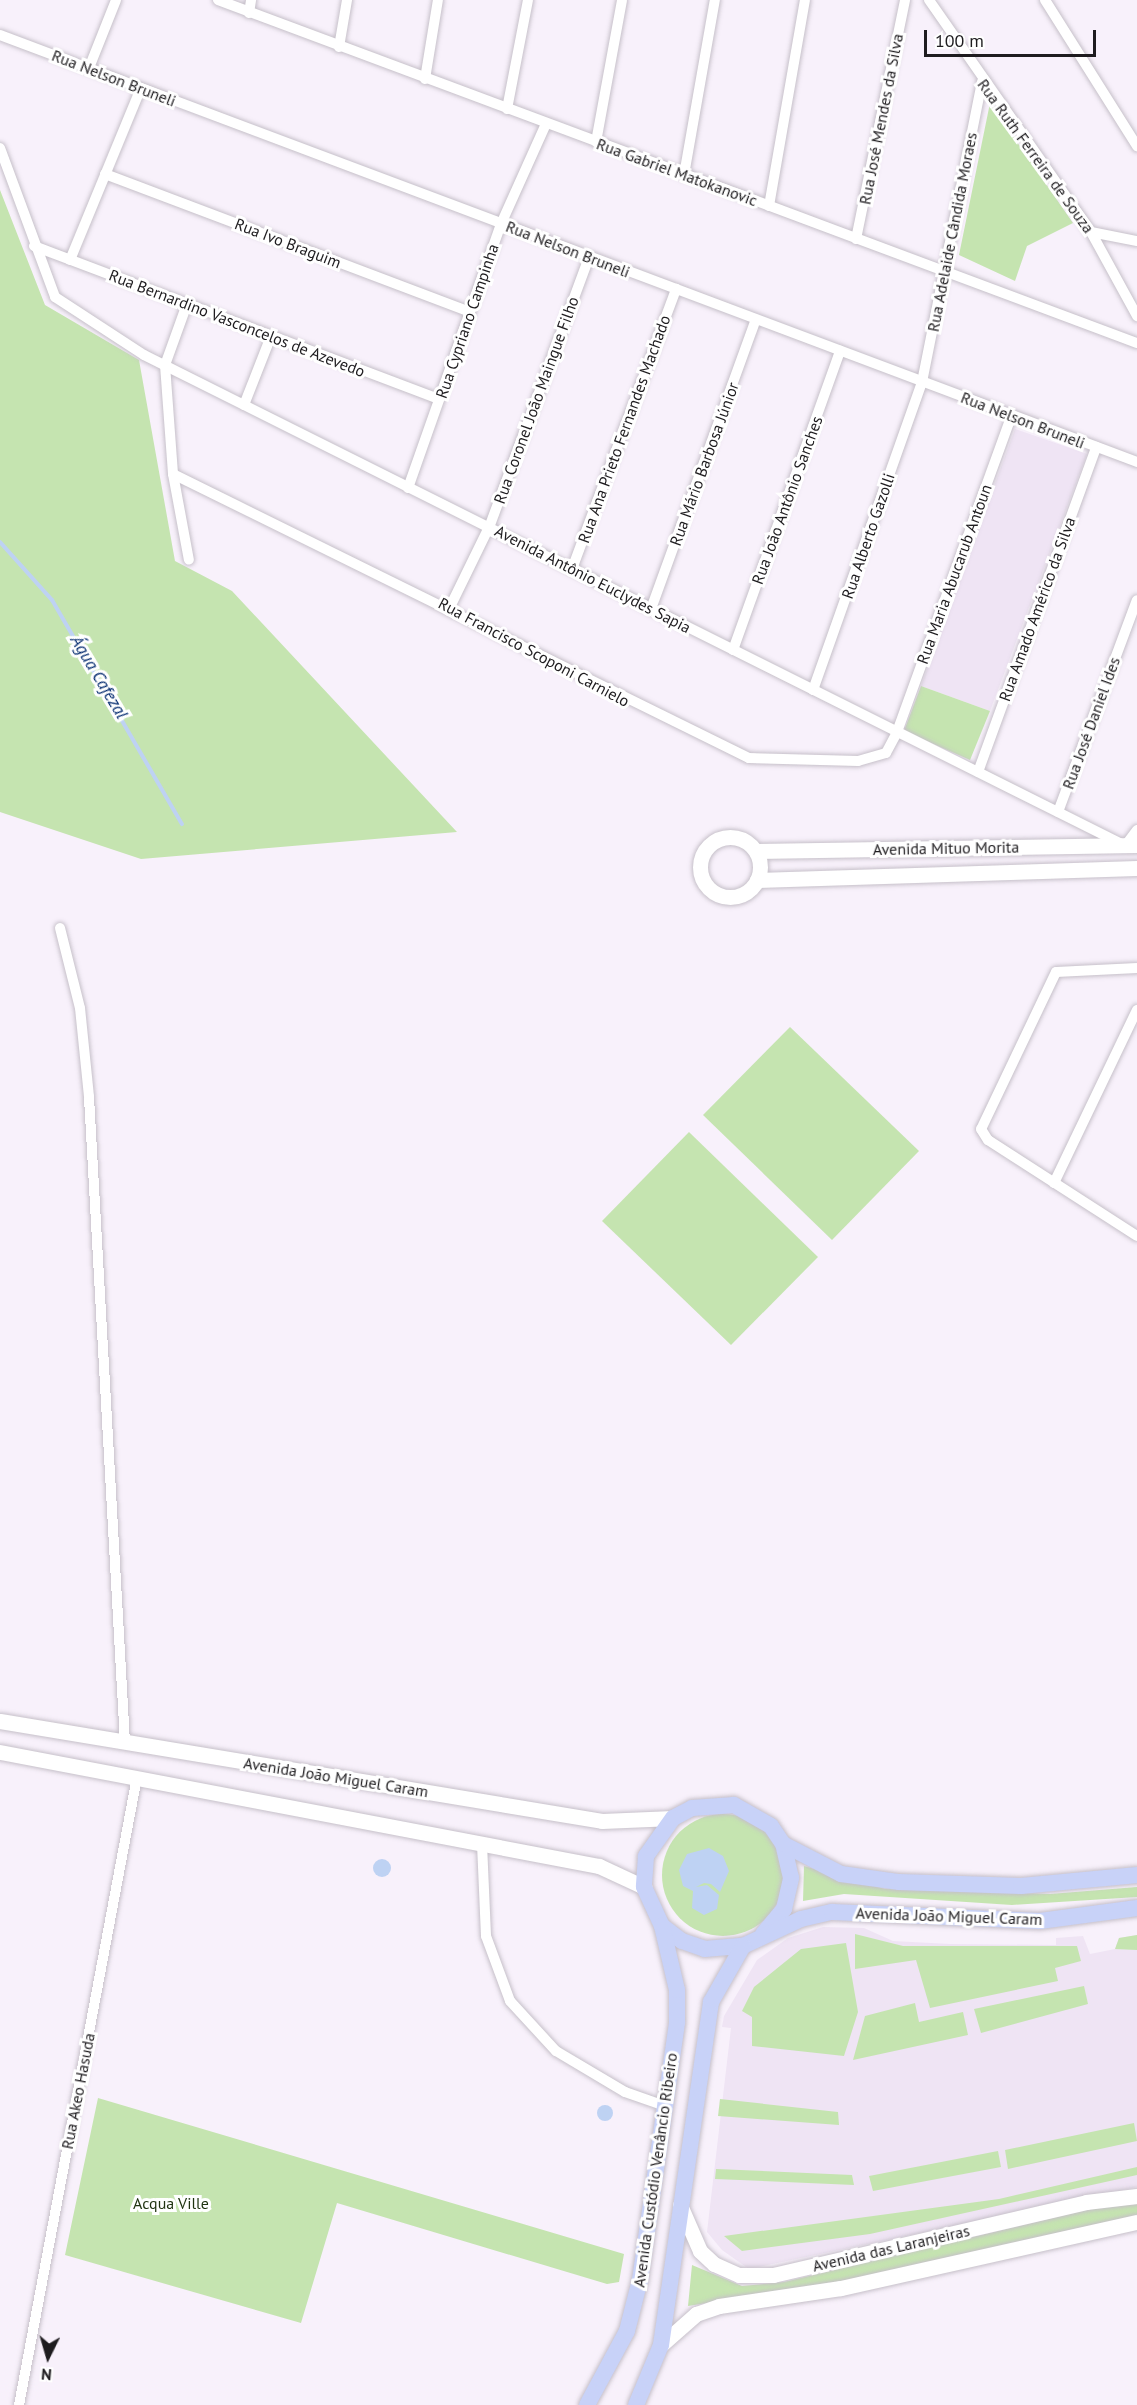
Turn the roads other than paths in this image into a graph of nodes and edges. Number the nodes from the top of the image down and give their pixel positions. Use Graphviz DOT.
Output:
graph roads {
  1 [pos="116,0"];
  2 [pos="218,0"];
  3 [pos="251,0"];
  4 [pos="347,0"];
  5 [pos="438,0"];
  6 [pos="528,0"];
  7 [pos="622,0"];
  8 [pos="715,0"];
  9 [pos="805,0"];
  10 [pos="905,0"];
  11 [pos="929,0"];
  12 [pos="1045,0"];
  13 [pos="249,13"];
  14 [pos="0,35"];
  15 [pos="339,47"];
  16 [pos="89,68"];
  17 [pos="425,79"];
  18 [pos="982,82"];
  19 [pos="141,88"];
  20 [pos="507,109"];
  21 [pos="546,124"];
  22 [pos="596,142"];
  23 [pos="1137,146"];
  24 [pos="0,148"];
  25 [pos="105,174"];
  26 [pos="684,175"];
  27 [pos="769,206"];
  28 [pos="501,224"];
  29 [pos="1091,232"];
  30 [pos="856,239"];
  31 [pos="1137,241"];
  32 [pos="34,246"];
  33 [pos="589,257"];
  34 [pos="70,260"];
  35 [pos="944,271"];
  36 [pos="676,289"];
  37 [pos="187,304"];
  38 [pos="470,312"];
  39 [pos="1137,316"];
  40 [pos="756,319"];
  41 [pos="271,336"];
  42 [pos="1137,343"];
  43 [pos="840,351"];
  44 [pos="165,365"];
  45 [pos="922,382"];
  46 [pos="440,399"];
  47 [pos="244,405"];
  48 [pos="1012,415"];
  49 [pos="1096,447"];
  50 [pos="1137,462"];
  51 [pos="172,474"];
  52 [pos="408,488"];
  53 [pos="490,525"];
  54 [pos="189,560"];
  55 [pos="572,569"];
  56 [pos="1137,600"];
  57 [pos="450,607"];
  58 [pos="651,609"];
  59 [pos="733,650"];
  60 [pos="813,690"];
  61 [pos="897,732"];
  62 [pos="978,772"];
  63 [pos="1058,812"];
  64 [pos="1137,830"];
  65 [pos="1133,847"];
  66 [pos="756,851"];
  67 [pos="1137,868"];
  68 [pos="758,880"];
  69 [pos="60,928"];
  70 [pos="1137,968"];
  71 [pos="1137,1010"];
  72 [pos="1054,1183"];
  73 [pos="1136,1232"];
  74 [pos="0,1721"];
  75 [pos="125,1742"];
  76 [pos="0,1752"];
  77 [pos="137,1777"];
  78 [pos="673,1818"];
  79 [pos="482,1844"];
  80 [pos="783,1844"];
  81 [pos="1137,1875"];
  82 [pos="644,1887"];
  83 [pos="1137,1908"];
  84 [pos="662,1926"];
  85 [pos="763,1934"];
  86 [pos="743,1946"];
  87 [pos="665,2106"];
  88 [pos="1137,2196"];
  89 [pos="680,2205"];
  90 [pos="1137,2222"];
  91 [pos="661,2346"];
  92 [pos="19,2405"];
  93 [pos="587,2405"];
  94 [pos="636,2405"];
  1 -- 16 [label="street"];
  2 -- 13 [label="street, Rua Gabriel Matokanovic"];
  3 -- 13 [label="street"];
  4 -- 15 [label="street"];
  5 -- 17 [label="street"];
  6 -- 20 [label="street"];
  7 -- 22 [label="street"];
  8 -- 26 [label="street"];
  9 -- 27 [label="street"];
  10 -- 30 [label="street, Rua José Mendes da Silva"];
  11 -- 18 [label="street, Rua Ruth Ferreira de Souza"];
  12 -- 23 [label="street"];
  13 -- 15 [label="street, Rua Gabriel Matokanovic"];
  14 -- 16 [label="street, Rua Nelson Bruneli"];
  15 -- 17 [label="street, Rua Gabriel Matokanovic"];
  16 -- 19 [label="street, Rua Nelson Bruneli"];
  17 -- 20 [label="street, Rua Gabriel Matokanovic"];
  18 -- 29 [label="street, Rua Ruth Ferreira de Souza"];
  18 -- 35 [label="street, Rua Adelaide Cândida Moraes"];
  19 -- 25 [label="street"];
  19 -- 28 [label="street, Rua Nelson Bruneli"];
  20 -- 21 [label="street, Rua Gabriel Matokanovic"];
  21 -- 22 [label="street, Rua Gabriel Matokanovic"];
  21 -- 28 [label="street, Rua Cypriano Campinha"];
  22 -- 26 [label="street, Rua Gabriel Matokanovic"];
  24 -- 32 [label="street"];
  25 -- 34 [label="street"];
  25 -- 38 [label="street, Rua Ivo Braguim"];
  26 -- 27 [label="street, Rua Gabriel Matokanovic"];
  27 -- 30 [label="street, Rua Gabriel Matokanovic"];
  28 -- 33 [label="street, Rua Nelson Bruneli"];
  28 -- 38 [label="street, Rua Cypriano Campinha"];
  29 -- 31 [label="street"];
  29 -- 39 [label="street, Rua Ruth Ferreira de Souza"];
  30 -- 35 [label="street, Rua Gabriel Matokanovic"];
  32 -- 34 [label="street, Rua Bernardino Vasconcelos de Azevedo"];
  32 -- 44 [label="street, Avenida Antônio Euclydes Sapia"];
  33 -- 36 [label="street, Rua Nelson Bruneli"];
  33 -- 53 [label="street, Rua Coronel João Maingue Filho"];
  34 -- 37 [label="street, Rua Bernardino Vasconcelos de Azevedo"];
  35 -- 42 [label="street, Rua Gabriel Matokanovic"];
  35 -- 45 [label="street, Rua Adelaide Cândida Moraes"];
  36 -- 40 [label="street, Rua Nelson Bruneli"];
  36 -- 55 [label="street, Rua Ana Prieto Fernandes Machado"];
  37 -- 41 [label="street, Rua Bernardino Vasconcelos de Azevedo"];
  37 -- 44 [label="street"];
  38 -- 46 [label="street, Rua Cypriano Campinha"];
  40 -- 43 [label="street, Rua Nelson Bruneli"];
  40 -- 58 [label="street, Rua Mário Barbosa Júnior"];
  41 -- 46 [label="street, Rua Bernardino Vasconcelos de Azevedo"];
  41 -- 47 [label="street"];
  43 -- 45 [label="street, Rua Nelson Bruneli"];
  43 -- 59 [label="street, Rua João Antônio Sanches"];
  44 -- 47 [label="street, Avenida Antônio Euclydes Sapia"];
  44 -- 51 [label="street"];
  45 -- 48 [label="street, Rua Nelson Bruneli"];
  45 -- 60 [label="street, Rua Alberto Gazolli"];
  46 -- 52 [label="street, Rua Cypriano Campinha"];
  47 -- 52 [label="street, Avenida Antônio Euclydes Sapia"];
  48 -- 49 [label="street, Rua Nelson Bruneli"];
  48 -- 61 [label="street, Rua Maria Abucarub Antoun"];
  49 -- 50 [label="street, Rua Nelson Bruneli"];
  49 -- 62 [label="street, Rua Amado Américo da Silva"];
  51 -- 54 [label="street"];
  51 -- 57 [label="street, Rua Francisco Scoponi Carnielo"];
  52 -- 53 [label="street, Avenida Antônio Euclydes Sapia"];
  53 -- 55 [label="street, Avenida Antônio Euclydes Sapia"];
  53 -- 57 [label="street, Rua Coronel João Maingue Filho"];
  55 -- 58 [label="street, Avenida Antônio Euclydes Sapia"];
  56 -- 63 [label="street, Rua José Daniel Ides"];
  57 -- 61 [label="street, Rua Francisco Scoponi Carnielo"];
  58 -- 59 [label="street, Avenida Antônio Euclydes Sapia"];
  59 -- 60 [label="street, Avenida Antônio Euclydes Sapia"];
  60 -- 61 [label="street, Avenida Antônio Euclydes Sapia"];
  61 -- 62 [label="street, Avenida Antônio Euclydes Sapia"];
  62 -- 63 [label="street, Avenida Antônio Euclydes Sapia"];
  63 -- 65 [label="street, Avenida Antônio Euclydes Sapia"];
  64 -- 65 [label="street"];
  65 -- 66 [label="street, Avenida Mituo Morita"];
  66 -- 68 [label="street"];
  66 -- 68 [label="street"];
  67 -- 68 [label="street, Avenida Mituo Morita"];
  69 -- 75 [label="street"];
  70 -- 72 [label="street"];
  71 -- 72 [label="street"];
  72 -- 73 [label="street"];
  74 -- 75 [label="street, Avenida João Miguel Caram"];
  75 -- 78 [label="street, Avenida João Miguel Caram"];
  76 -- 77 [label="street"];
  77 -- 79 [label="street"];
  77 -- 92 [label="street, Rua Akeo Hasuda"];
  78 -- 80 [label="main road"];
  78 -- 82 [label="main road"];
  79 -- 82 [label="street"];
  79 -- 87 [label="street"];
  80 -- 81 [label="main road, Avenida João Miguel Caram"];
  80 -- 85 [label="main road"];
  82 -- 84 [label="main road"];
  83 -- 85 [label="main road, Avenida João Miguel Caram"];
  84 -- 86 [label="main road"];
  84 -- 87 [label="main road, Avenida Custódio Venâncio Ribeiro"];
  85 -- 86 [label="main road"];
  86 -- 89 [label="main road, Avenida Custódio Venâncio Ribeiro"];
  87 -- 93 [label="main road, Avenida Custódio Venâncio Ribeiro"];
  88 -- 89 [label="street, Avenida das Laranjeiras"];
  89 -- 91 [label="main road, Avenida Custódio Venâncio Ribeiro"];
  90 -- 91 [label="street, Avenida das Laranjeiras"];
  91 -- 94 [label="main road, Avenida Custódio Venâncio Ribeiro"];
}
